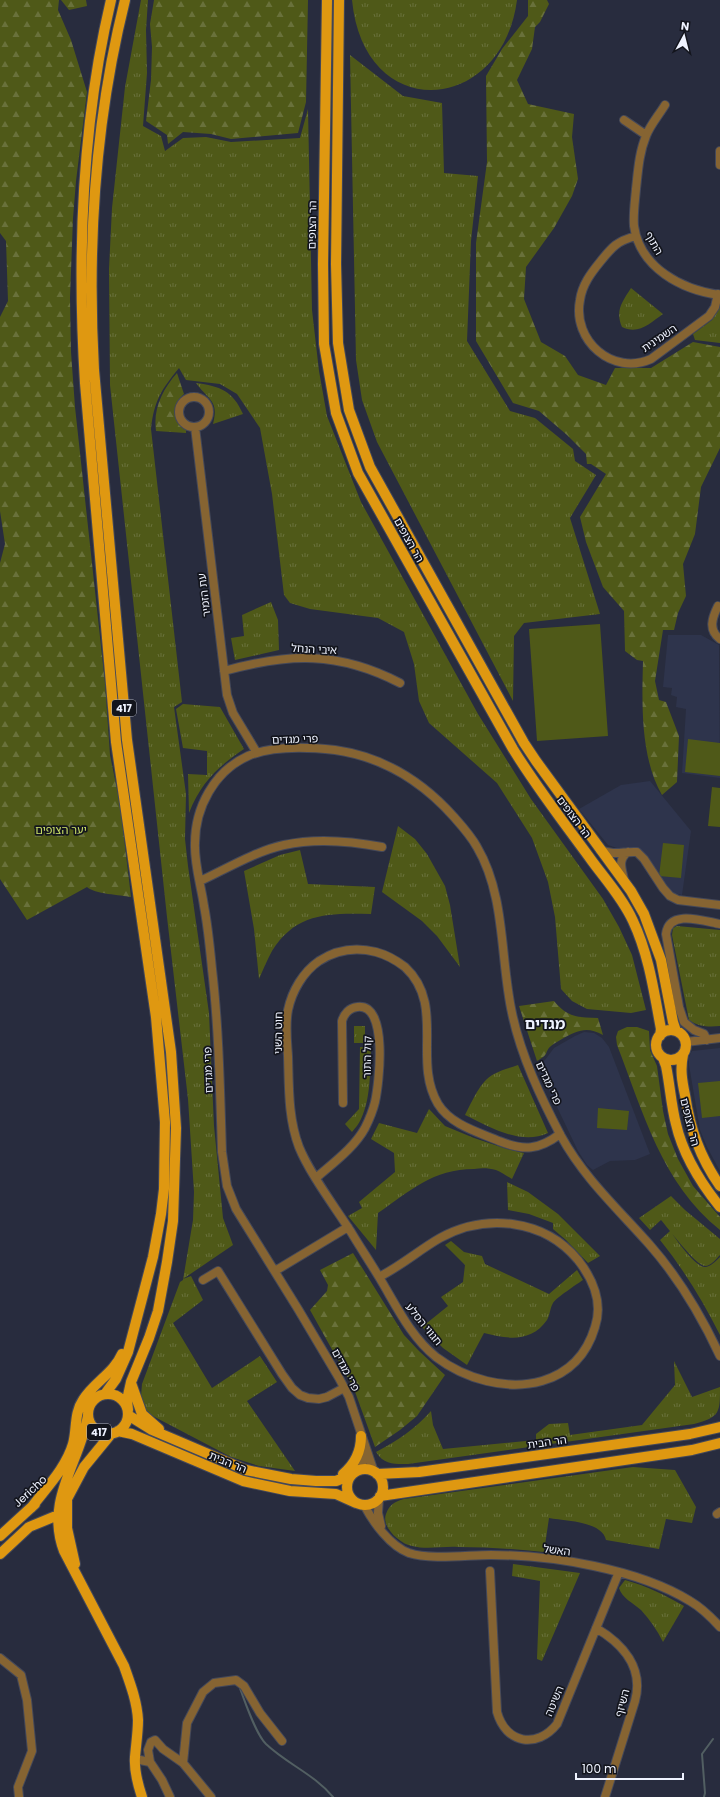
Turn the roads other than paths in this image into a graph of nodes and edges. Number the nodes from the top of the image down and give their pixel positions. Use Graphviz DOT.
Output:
graph roads {
  1 [pos="111,0"];
  2 [pos="125,0"];
  3 [pos="327,0"];
  4 [pos="339,0"];
  5 [pos="665,105"];
  6 [pos="624,120"];
  7 [pos="646,135"];
  8 [pos="720,151"];
  9 [pos="720,165"];
  10 [pos="636,236"];
  11 [pos="719,294"];
  12 [pos="194,427"];
  13 [pos="719,604"];
  14 [pos="720,632"];
  15 [pos="720,640"];
  16 [pos="224,671"];
  17 [pos="400,683"];
  18 [pos="257,753"];
  19 [pos="382,847"];
  20 [pos="600,850"];
  21 [pos="628,852"];
  22 [pos="200,881"];
  23 [pos="625,883"];
  24 [pos="720,905"];
  25 [pos="720,924"];
  26 [pos="676,1031"];
  27 [pos="660,1036"];
  28 [pos="720,1038"];
  29 [pos="707,1040"];
  30 [pos="686,1042"];
  31 [pos="683,1055"];
  32 [pos="663,1058"];
  33 [pos="343,1104"];
  34 [pos="560,1134"];
  35 [pos="316,1178"];
  36 [pos="720,1186"];
  37 [pos="720,1207"];
  38 [pos="349,1229"];
  39 [pos="275,1271"];
  40 [pos="379,1277"];
  41 [pos="203,1280"];
  42 [pos="135,1322"];
  43 [pos="720,1356"];
  44 [pos="131,1382"];
  45 [pos="344,1388"];
  46 [pos="105,1394"];
  47 [pos="128,1412"];
  48 [pos="88,1416"];
  49 [pos="720,1422"];
  50 [pos="720,1427"];
  51 [pos="114,1432"];
  52 [pos="698,1433"];
  53 [pos="170,1438"];
  54 [pos="363,1440"];
  55 [pos="720,1444"];
  56 [pos="73,1461"];
  57 [pos="353,1473"];
  58 [pos="375,1473"];
  59 [pos="327,1481"];
  60 [pos="379,1497"];
  61 [pos="360,1504"];
  62 [pos="67,1505"];
  63 [pos="31,1508"];
  64 [pos="58,1515"];
  65 [pos="384,1532"];
  66 [pos="0,1536"];
  67 [pos="0,1554"];
  68 [pos="490,1571"];
  69 [pos="619,1572"];
  70 [pos="80,1581"];
  71 [pos="720,1627"];
  72 [pos="596,1628"];
  73 [pos="0,1658"];
  74 [pos="282,1741"];
  75 [pos="135,1759"];
  76 [pos="150,1762"];
  77 [pos="183,1763"];
  78 [pos="19,1797"];
  79 [pos="142,1797"];
  80 [pos="170,1797"];
  81 [pos="211,1797"];
  82 [pos="605,1797"];
  1 -- 42 [label="main road, 417"];
  2 -- 44 [label="main road, 417"];
  3 -- 27 [label="main road, הר הצופים"];
  4 -- 20 [label="main road, הר הצופים"];
  5 -- 7 [label="street, התוף"];
  6 -- 7 [label="street"];
  7 -- 10 [label="street, התוף"];
  8 -- 9 [label="street"];
  10 -- 11 [label="street, התוף"];
  10 -- 11 [label="street, השמינית"];
  12 -- 16 [label="street, עת הזמיר"];
  13 -- 14 [label="street"];
  13 -- 15 [label="street"];
  16 -- 17 [label="street, איבי הנחל"];
  16 -- 18 [label="street, עת הזמיר"];
  18 -- 22 [label="street, פרי מגדים"];
  18 -- 34 [label="street, פרי מגדים"];
  19 -- 22 [label="street"];
  20 -- 21 [label="street"];
  20 -- 23 [label="main road, הר הצופים"];
  21 -- 23 [label="street"];
  21 -- 24 [label="street"];
  22 -- 39 [label="street, פרי מגדים"];
  23 -- 26 [label="main road, הר הצופים"];
  25 -- 29 [label="street"];
  26 -- 27 [label="main road"];
  26 -- 30 [label="main road"];
  27 -- 32 [label="main road"];
  28 -- 29 [label="street"];
  29 -- 30 [label="street"];
  30 -- 31 [label="main road"];
  31 -- 32 [label="main road"];
  31 -- 36 [label="main road, הר הצופים"];
  32 -- 37 [label="main road, הר הצופים"];
  33 -- 35 [label="street, קול התור"];
  34 -- 35 [label="street, חוט השני"];
  34 -- 43 [label="street, פרי מגדים"];
  35 -- 38 [label="street, חוט השני"];
  38 -- 39 [label="street"];
  38 -- 40 [label="street, חוט השני"];
  39 -- 45 [label="street, פרי מגדים"];
  40 -- 40 [label="street, חגווי הסלע"];
  41 -- 45 [label="street"];
  42 -- 46 [label="main road, 417"];
  42 -- 63 [label="main road"];
  44 -- 47 [label="main road, 417"];
  44 -- 53 [label="main road"];
  45 -- 54 [label="street, פרי מגדים"];
  46 -- 47 [label="main road"];
  46 -- 48 [label="main road, 417"];
  47 -- 51 [label="main road, 417"];
  47 -- 53 [label="main road, הר הבית"];
  48 -- 51 [label="main road, 417"];
  48 -- 56 [label="main road"];
  49 -- 52 [label="main road"];
  50 -- 52 [label="main road, הר הבית"];
  51 -- 61 [label="main road, הר הבית"];
  51 -- 62 [label="main road"];
  52 -- 58 [label="main road, הר הבית"];
  53 -- 59 [label="main road, הר הבית"];
  54 -- 57 [label="street, פרי מגדים"];
  54 -- 58 [label="street, פרי מגדים"];
  54 -- 59 [label="main road"];
  55 -- 60 [label="main road"];
  56 -- 63 [label="main road, Jericho"];
  56 -- 64 [label="main road"];
  57 -- 58 [label="main road"];
  57 -- 59 [label="main road, הר הבית"];
  57 -- 61 [label="main road"];
  58 -- 60 [label="main road"];
  60 -- 61 [label="main road"];
  60 -- 65 [label="street, האשל"];
  61 -- 65 [label="street, האשל"];
  62 -- 64 [label="main road"];
  62 -- 70 [label="main road"];
  63 -- 66 [label="main road, Jericho"];
  64 -- 67 [label="main road"];
  64 -- 70 [label="main road"];
  65 -- 69 [label="street, האשל"];
  68 -- 72 [label="street, השיטה"];
  69 -- 71 [label="street, האשל"];
  69 -- 72 [label="street, השיטה"];
  70 -- 75 [label="main road"];
  72 -- 82 [label="street, השיזף"];
  73 -- 78 [label="street"];
  74 -- 77 [label="street"];
  75 -- 76 [label="street"];
  75 -- 79 [label="main road"];
  76 -- 77 [label="street"];
  76 -- 80 [label="street"];
  77 -- 81 [label="street"];
}
